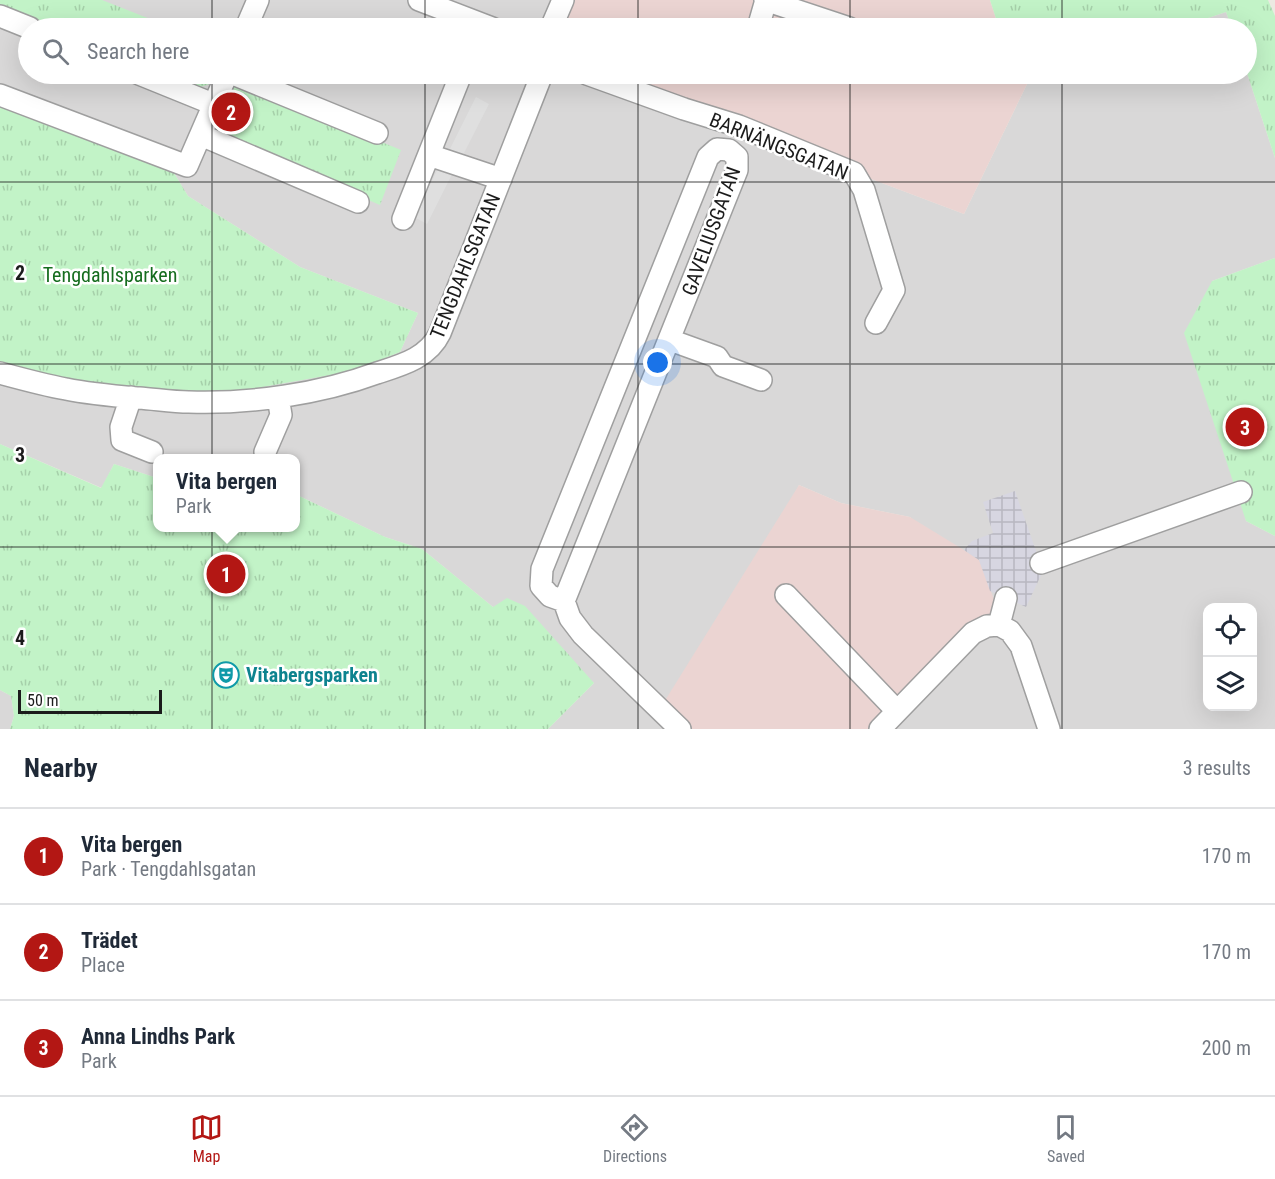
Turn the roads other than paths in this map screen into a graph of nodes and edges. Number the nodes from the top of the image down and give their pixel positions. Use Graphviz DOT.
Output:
graph roads {
  1 [pos="258,0"];
  2 [pos="420,0"];
  3 [pos="563,0"];
  4 [pos="766,0"];
  5 [pos="0,16"];
  6 [pos="250,18"];
  7 [pos="466,18"];
  8 [pos="555,18"];
  9 [pos="761,18"];
  10 [pos="819,18"];
  11 [pos="18,23"];
  12 [pos="164,84"];
  13 [pos="222,84"];
  14 [pos="257,84"];
  15 [pos="457,84"];
  16 [pos="538,84"];
  17 [pos="613,84"];
  18 [pos="0,95"];
  19 [pos="213,104"];
  20 [pos="377,133"];
  21 [pos="201,135"];
  22 [pos="429,155"];
  23 [pos="501,179"];
  24 [pos="358,202"];
  25 [pos="403,219"];
  26 [pos="876,324"];
  27 [pos="670,340"];
  28 [pos="0,373"];
  29 [pos="761,380"];
  30 [pos="617,386"];
  31 [pos="131,397"];
  32 [pos="278,397"];
  33 [pos="646,399"];
  34 [pos="152,452"];
  35 [pos="265,452"];
  36 [pos="1241,492"];
  37 [pos="1041,563"];
  38 [pos="786,596"];
  39 [pos="1006,598"];
  40 [pos="564,601"];
  41 [pos="999,625"];
  42 [pos="897,711"];
  43 [pos="680,729"];
  44 [pos="880,729"];
  45 [pos="1048,729"];
  1 -- 6 [label="street"];
  2 -- 7 [label="street"];
  3 -- 8 [label="street"];
  4 -- 9 [label="street"];
  4 -- 10 [label="street"];
  5 -- 11 [label="street"];
  12 -- 19 [label="street"];
  13 -- 19 [label="street"];
  14 -- 20 [label="street"];
  15 -- 22 [label="street"];
  16 -- 23 [label="street, TENGDAHLSGATAN"];
  17 -- 26 [label="street, BARNÄNGSGATAN"];
  18 -- 21 [label="street"];
  19 -- 21 [label="street"];
  21 -- 24 [label="street"];
  22 -- 23 [label="street"];
  22 -- 25 [label="street"];
  23 -- 32 [label="street, TENGDAHLSGATAN"];
  27 -- 29 [label="street"];
  27 -- 30 [label="street, GAVELIUSGATAN"];
  27 -- 33 [label="street, GAVELIUSGATAN"];
  28 -- 31 [label="street, TENGDAHLSGATAN"];
  30 -- 33 [label="street"];
  30 -- 40 [label="street, GAVELIUSGATAN"];
  31 -- 32 [label="street, TENGDAHLSGATAN"];
  31 -- 34 [label="street"];
  32 -- 35 [label="street"];
  33 -- 40 [label="street, GAVELIUSGATAN"];
  36 -- 37 [label="street"];
  38 -- 42 [label="street"];
  39 -- 41 [label="street"];
  40 -- 43 [label="street"];
  41 -- 42 [label="street"];
  41 -- 45 [label="street"];
  42 -- 44 [label="street"];
}
